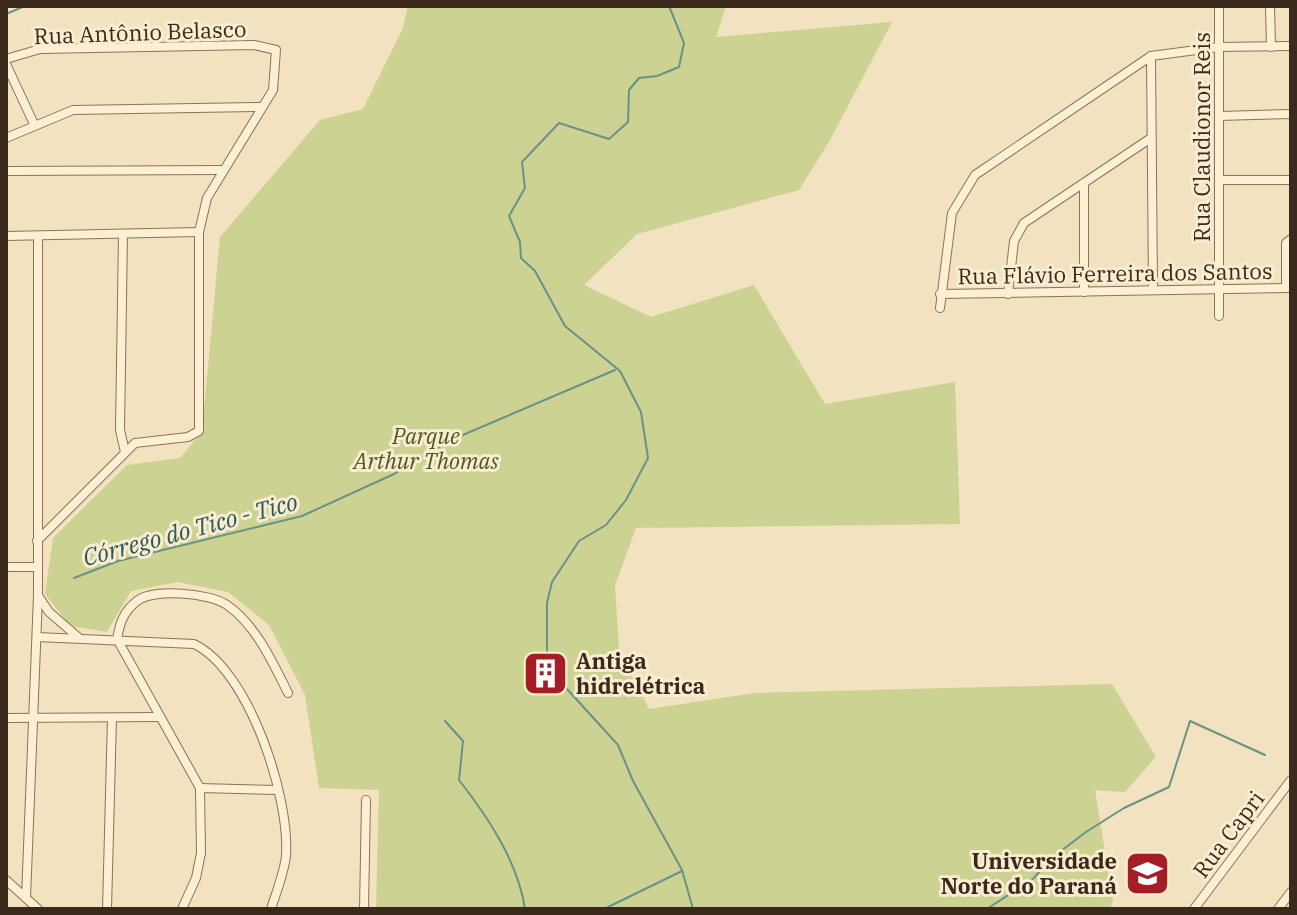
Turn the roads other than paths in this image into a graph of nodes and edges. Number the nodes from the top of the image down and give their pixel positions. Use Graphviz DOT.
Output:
graph roads {
  1 [pos="1219,6"];
  2 [pos="1270,6"];
  3 [pos="1291,46"];
  4 [pos="1219,47"];
  5 [pos="1271,47"];
  6 [pos="1151,56"];
  7 [pos="6,61"];
  8 [pos="261,107"];
  9 [pos="1291,114"];
  10 [pos="1219,116"];
  11 [pos="34,124"];
  12 [pos="6,138"];
  13 [pos="1151,138"];
  14 [pos="224,170"];
  15 [pos="6,171"];
  16 [pos="1219,180"];
  17 [pos="1291,180"];
  18 [pos="1084,183"];
  19 [pos="199,232"];
  20 [pos="123,234"];
  21 [pos="6,236"];
  22 [pos="38,237"];
  23 [pos="1291,239"];
  24 [pos="1288,288"];
  25 [pos="1219,289"];
  26 [pos="1153,290"];
  27 [pos="1084,292"];
  28 [pos="940,294"];
  29 [pos="1008,294"];
  30 [pos="940,308"];
  31 [pos="1219,316"];
  32 [pos="125,452"];
  33 [pos="37,541"];
  34 [pos="6,567"];
  35 [pos="37,567"];
  36 [pos="38,596"];
  37 [pos="37,637"];
  38 [pos="80,639"];
  39 [pos="117,639"];
  40 [pos="288,693"];
  41 [pos="160,717"];
  42 [pos="6,718"];
  43 [pos="33,718"];
  44 [pos="112,718"];
  45 [pos="1291,780"];
  46 [pos="200,788"];
  47 [pos="278,790"];
  48 [pos="366,800"];
  49 [pos="6,880"];
  50 [pos="1291,892"];
  51 [pos="26,898"];
  52 [pos="1199,907"];
  53 [pos="38,909"];
  54 [pos="107,909"];
  55 [pos="182,909"];
  56 [pos="271,909"];
  57 [pos="364,909"];
  58 [pos="1278,909"];
  1 -- 4 [label="street, Rua Claudionor Reis"];
  2 -- 5 [label="street"];
  3 -- 5 [label="street"];
  4 -- 5 [label="street"];
  4 -- 6 [label="street"];
  4 -- 10 [label="street, Rua Claudionor Reis"];
  6 -- 13 [label="street"];
  6 -- 28 [label="street"];
  7 -- 8 [label="street, Rua Antônio Belasco"];
  7 -- 11 [label="street"];
  8 -- 11 [label="street"];
  8 -- 14 [label="street"];
  9 -- 10 [label="street"];
  10 -- 16 [label="street, Rua Claudionor Reis"];
  11 -- 12 [label="street"];
  13 -- 18 [label="street"];
  13 -- 26 [label="street"];
  14 -- 15 [label="street"];
  14 -- 19 [label="street"];
  16 -- 17 [label="street"];
  16 -- 25 [label="street, Rua Claudionor Reis"];
  18 -- 27 [label="street"];
  18 -- 29 [label="street"];
  19 -- 20 [label="street"];
  19 -- 32 [label="street"];
  20 -- 22 [label="street"];
  20 -- 32 [label="street"];
  21 -- 22 [label="street"];
  22 -- 33 [label="street"];
  23 -- 24 [label="street"];
  24 -- 25 [label="street, Rua Flávio Ferreira dos Santos"];
  25 -- 26 [label="street, Rua Flávio Ferreira dos Santos"];
  25 -- 31 [label="street, Rua Claudionor Reis"];
  26 -- 27 [label="street, Rua Flávio Ferreira dos Santos"];
  27 -- 29 [label="street, Rua Flávio Ferreira dos Santos"];
  28 -- 29 [label="street, Rua Flávio Ferreira dos Santos"];
  28 -- 30 [label="street"];
  32 -- 33 [label="street"];
  33 -- 35 [label="street"];
  34 -- 35 [label="street"];
  35 -- 36 [label="street"];
  36 -- 37 [label="street"];
  36 -- 38 [label="street"];
  37 -- 38 [label="street"];
  37 -- 43 [label="street"];
  38 -- 39 [label="street"];
  39 -- 40 [label="street"];
  39 -- 41 [label="street"];
  39 -- 47 [label="street"];
  41 -- 44 [label="street"];
  41 -- 46 [label="street"];
  42 -- 43 [label="street"];
  43 -- 44 [label="street"];
  43 -- 51 [label="street"];
  44 -- 54 [label="street"];
  45 -- 52 [label="street, Rua Capri"];
  46 -- 47 [label="street"];
  46 -- 55 [label="street"];
  47 -- 56 [label="street"];
  48 -- 57 [label="street"];
  49 -- 51 [label="street"];
  50 -- 58 [label="street"];
  51 -- 53 [label="street"];
}
